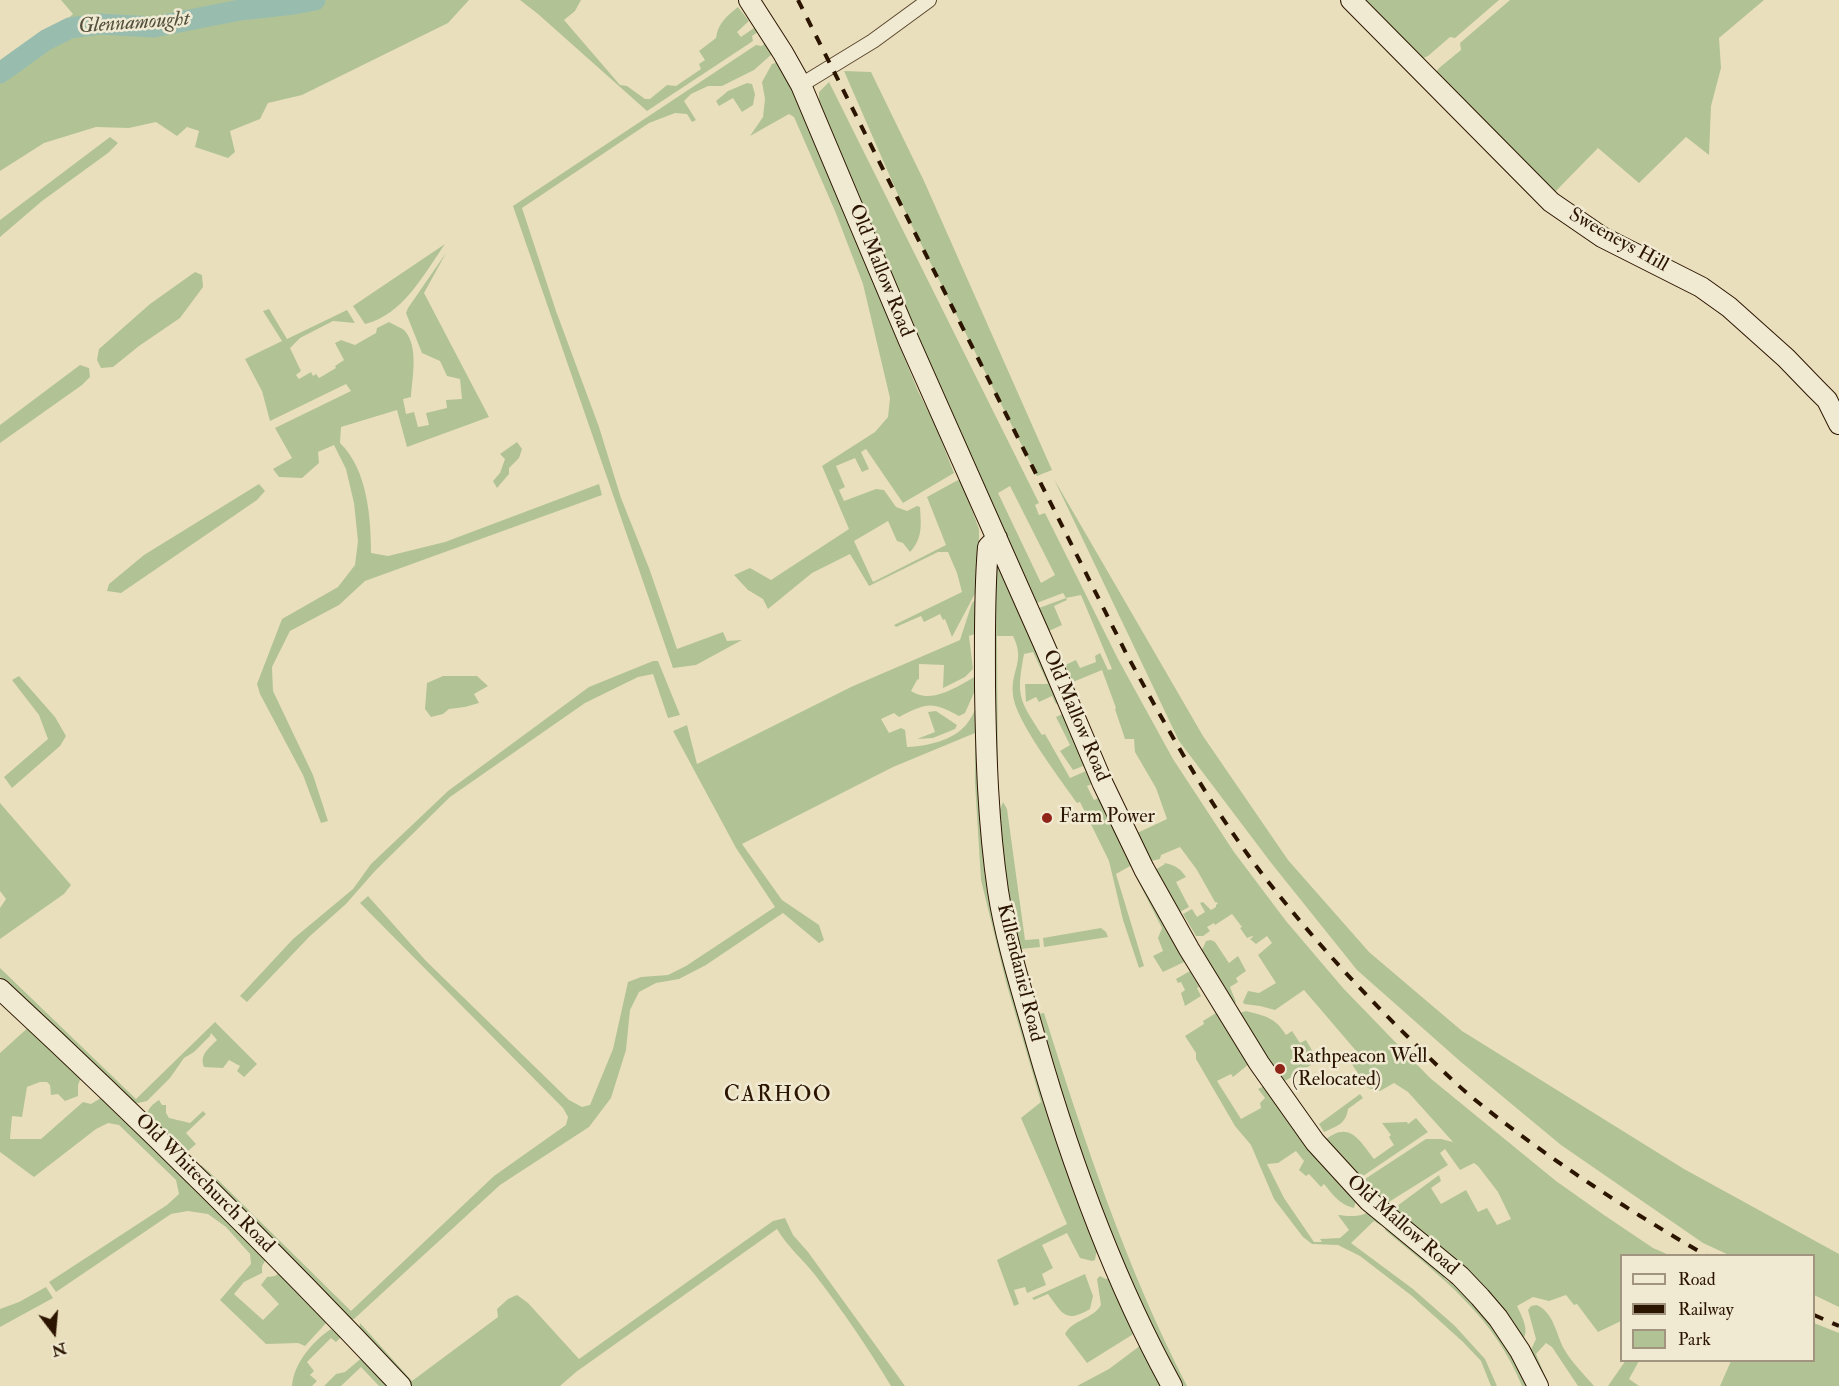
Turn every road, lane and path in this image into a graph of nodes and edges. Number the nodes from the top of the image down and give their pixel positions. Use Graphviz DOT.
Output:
graph roads {
  1 [pos="749,0"];
  2 [pos="929,0"];
  3 [pos="1351,0"];
  4 [pos="801,85"];
  5 [pos="1839,423"];
  6 [pos="997,538"];
  7 [pos="0,989"];
  8 [pos="401,1386"];
  9 [pos="1172,1386"];
  10 [pos="1538,1386"];
  1 -- 4 [label="street, Old Mallow Road"];
  2 -- 4 [label="street"];
  3 -- 5 [label="street, Sweeneys Hill"];
  4 -- 6 [label="street, Old Mallow Road"];
  6 -- 9 [label="street, Killendaniel Road"];
  6 -- 10 [label="street, Old Mallow Road"];
  7 -- 8 [label="street, Old Whitechurch Road"];
}
